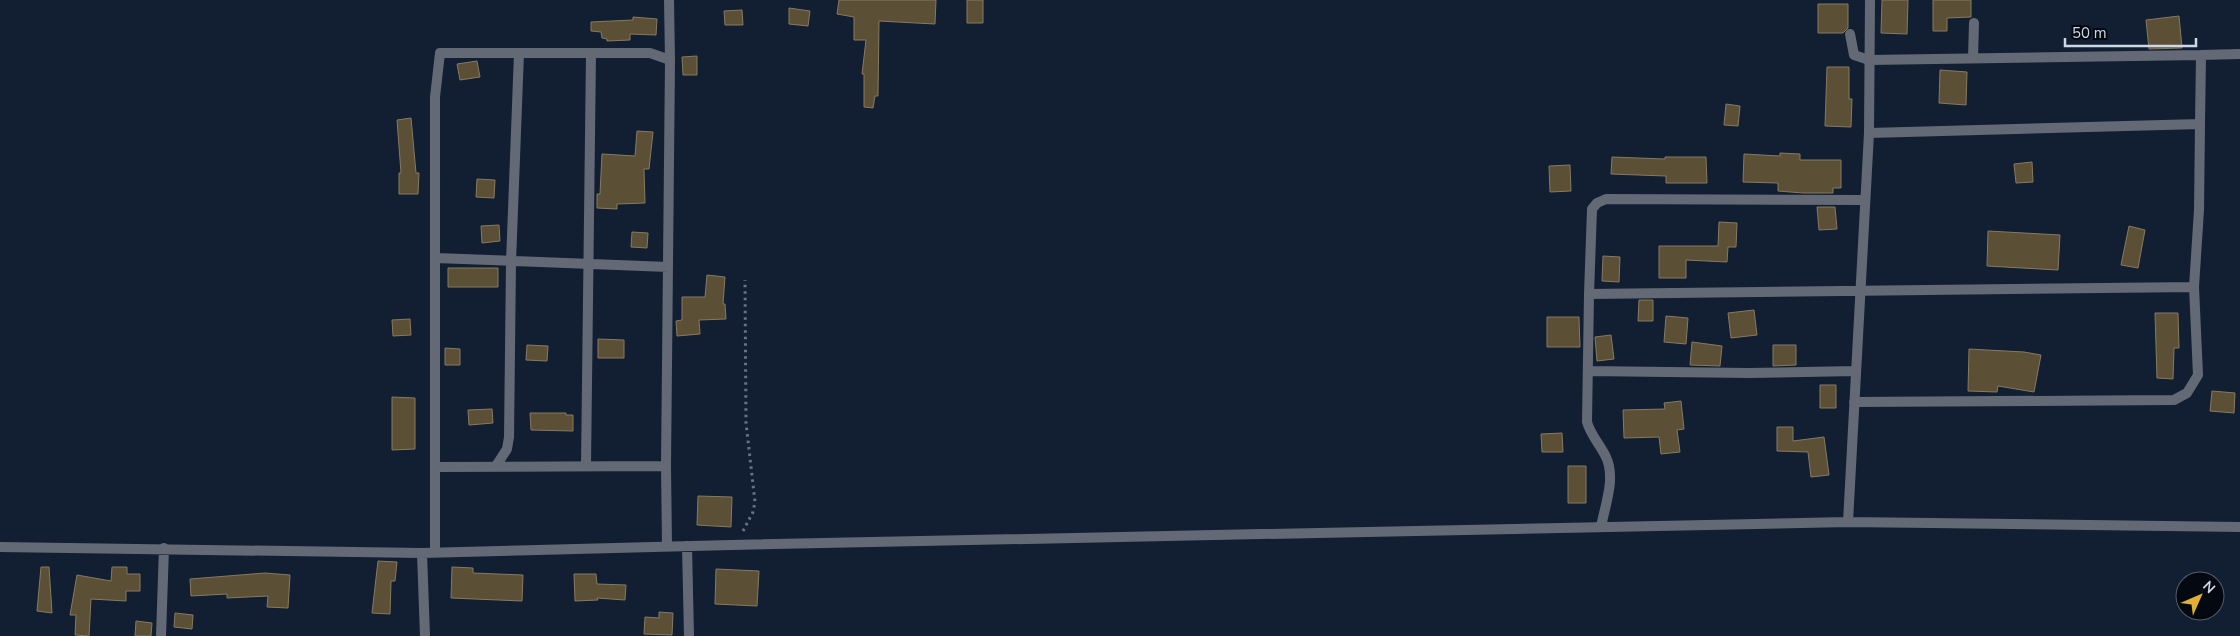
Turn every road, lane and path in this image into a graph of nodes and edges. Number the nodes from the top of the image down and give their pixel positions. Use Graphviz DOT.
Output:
graph roads {
  1 [pos="669,0"];
  2 [pos="1870,0"];
  3 [pos="1974,23"];
  4 [pos="1850,34"];
  5 [pos="518,53"];
  6 [pos="591,53"];
  7 [pos="2240,54"];
  8 [pos="2201,55"];
  9 [pos="1973,58"];
  10 [pos="670,60"];
  11 [pos="1869,60"];
  12 [pos="2200,124"];
  13 [pos="1869,133"];
  14 [pos="1864,200"];
  15 [pos="436,258"];
  16 [pos="512,262"];
  17 [pos="589,264"];
  18 [pos="668,268"];
  19 [pos="745,280"];
  20 [pos="2194,287"];
  21 [pos="1859,290"];
  22 [pos="1589,294"];
  23 [pos="1588,371"];
  24 [pos="1856,371"];
  25 [pos="1854,402"];
  26 [pos="586,465"];
  27 [pos="496,466"];
  28 [pos="666,466"];
  29 [pos="437,467"];
  30 [pos="1848,522"];
  31 [pos="1601,527"];
  32 [pos="2240,527"];
  33 [pos="731,545"];
  34 [pos="668,546"];
  35 [pos="686,546"];
  36 [pos="0,548"];
  37 [pos="164,548"];
  38 [pos="422,553"];
  39 [pos="435,553"];
  40 [pos="161,636"];
  41 [pos="425,636"];
  42 [pos="689,636"];
  1 -- 10 [label="street"];
  2 -- 11 [label="street"];
  3 -- 9 [label="street"];
  4 -- 11 [label="street"];
  5 -- 6 [label="street"];
  5 -- 15 [label="street"];
  5 -- 16 [label="street"];
  6 -- 10 [label="street"];
  6 -- 17 [label="street"];
  7 -- 8 [label="street"];
  8 -- 9 [label="street"];
  8 -- 12 [label="street"];
  9 -- 11 [label="street"];
  10 -- 18 [label="street"];
  11 -- 13 [label="street"];
  12 -- 13 [label="street"];
  12 -- 20 [label="street"];
  13 -- 14 [label="street"];
  14 -- 21 [label="street"];
  14 -- 22 [label="street"];
  15 -- 16 [label="street"];
  15 -- 29 [label="street"];
  16 -- 17 [label="street"];
  16 -- 27 [label="street"];
  17 -- 18 [label="street"];
  17 -- 26 [label="street"];
  18 -- 28 [label="street"];
  19 -- 33 [label="path"];
  20 -- 21 [label="street"];
  20 -- 25 [label="street"];
  21 -- 22 [label="street"];
  21 -- 24 [label="street"];
  22 -- 23 [label="street"];
  23 -- 24 [label="street"];
  23 -- 31 [label="street"];
  24 -- 25 [label="street"];
  25 -- 30 [label="street"];
  26 -- 27 [label="street"];
  26 -- 28 [label="street"];
  27 -- 29 [label="street"];
  28 -- 34 [label="street"];
  29 -- 39 [label="street"];
  30 -- 31 [label="street"];
  30 -- 32 [label="street"];
  31 -- 33 [label="street"];
  33 -- 35 [label="street"];
  34 -- 35 [label="street"];
  34 -- 39 [label="street"];
  35 -- 42 [label="street"];
  36 -- 37 [label="street"];
  37 -- 38 [label="street"];
  37 -- 40 [label="street"];
  38 -- 39 [label="street"];
  38 -- 41 [label="street"];
}
